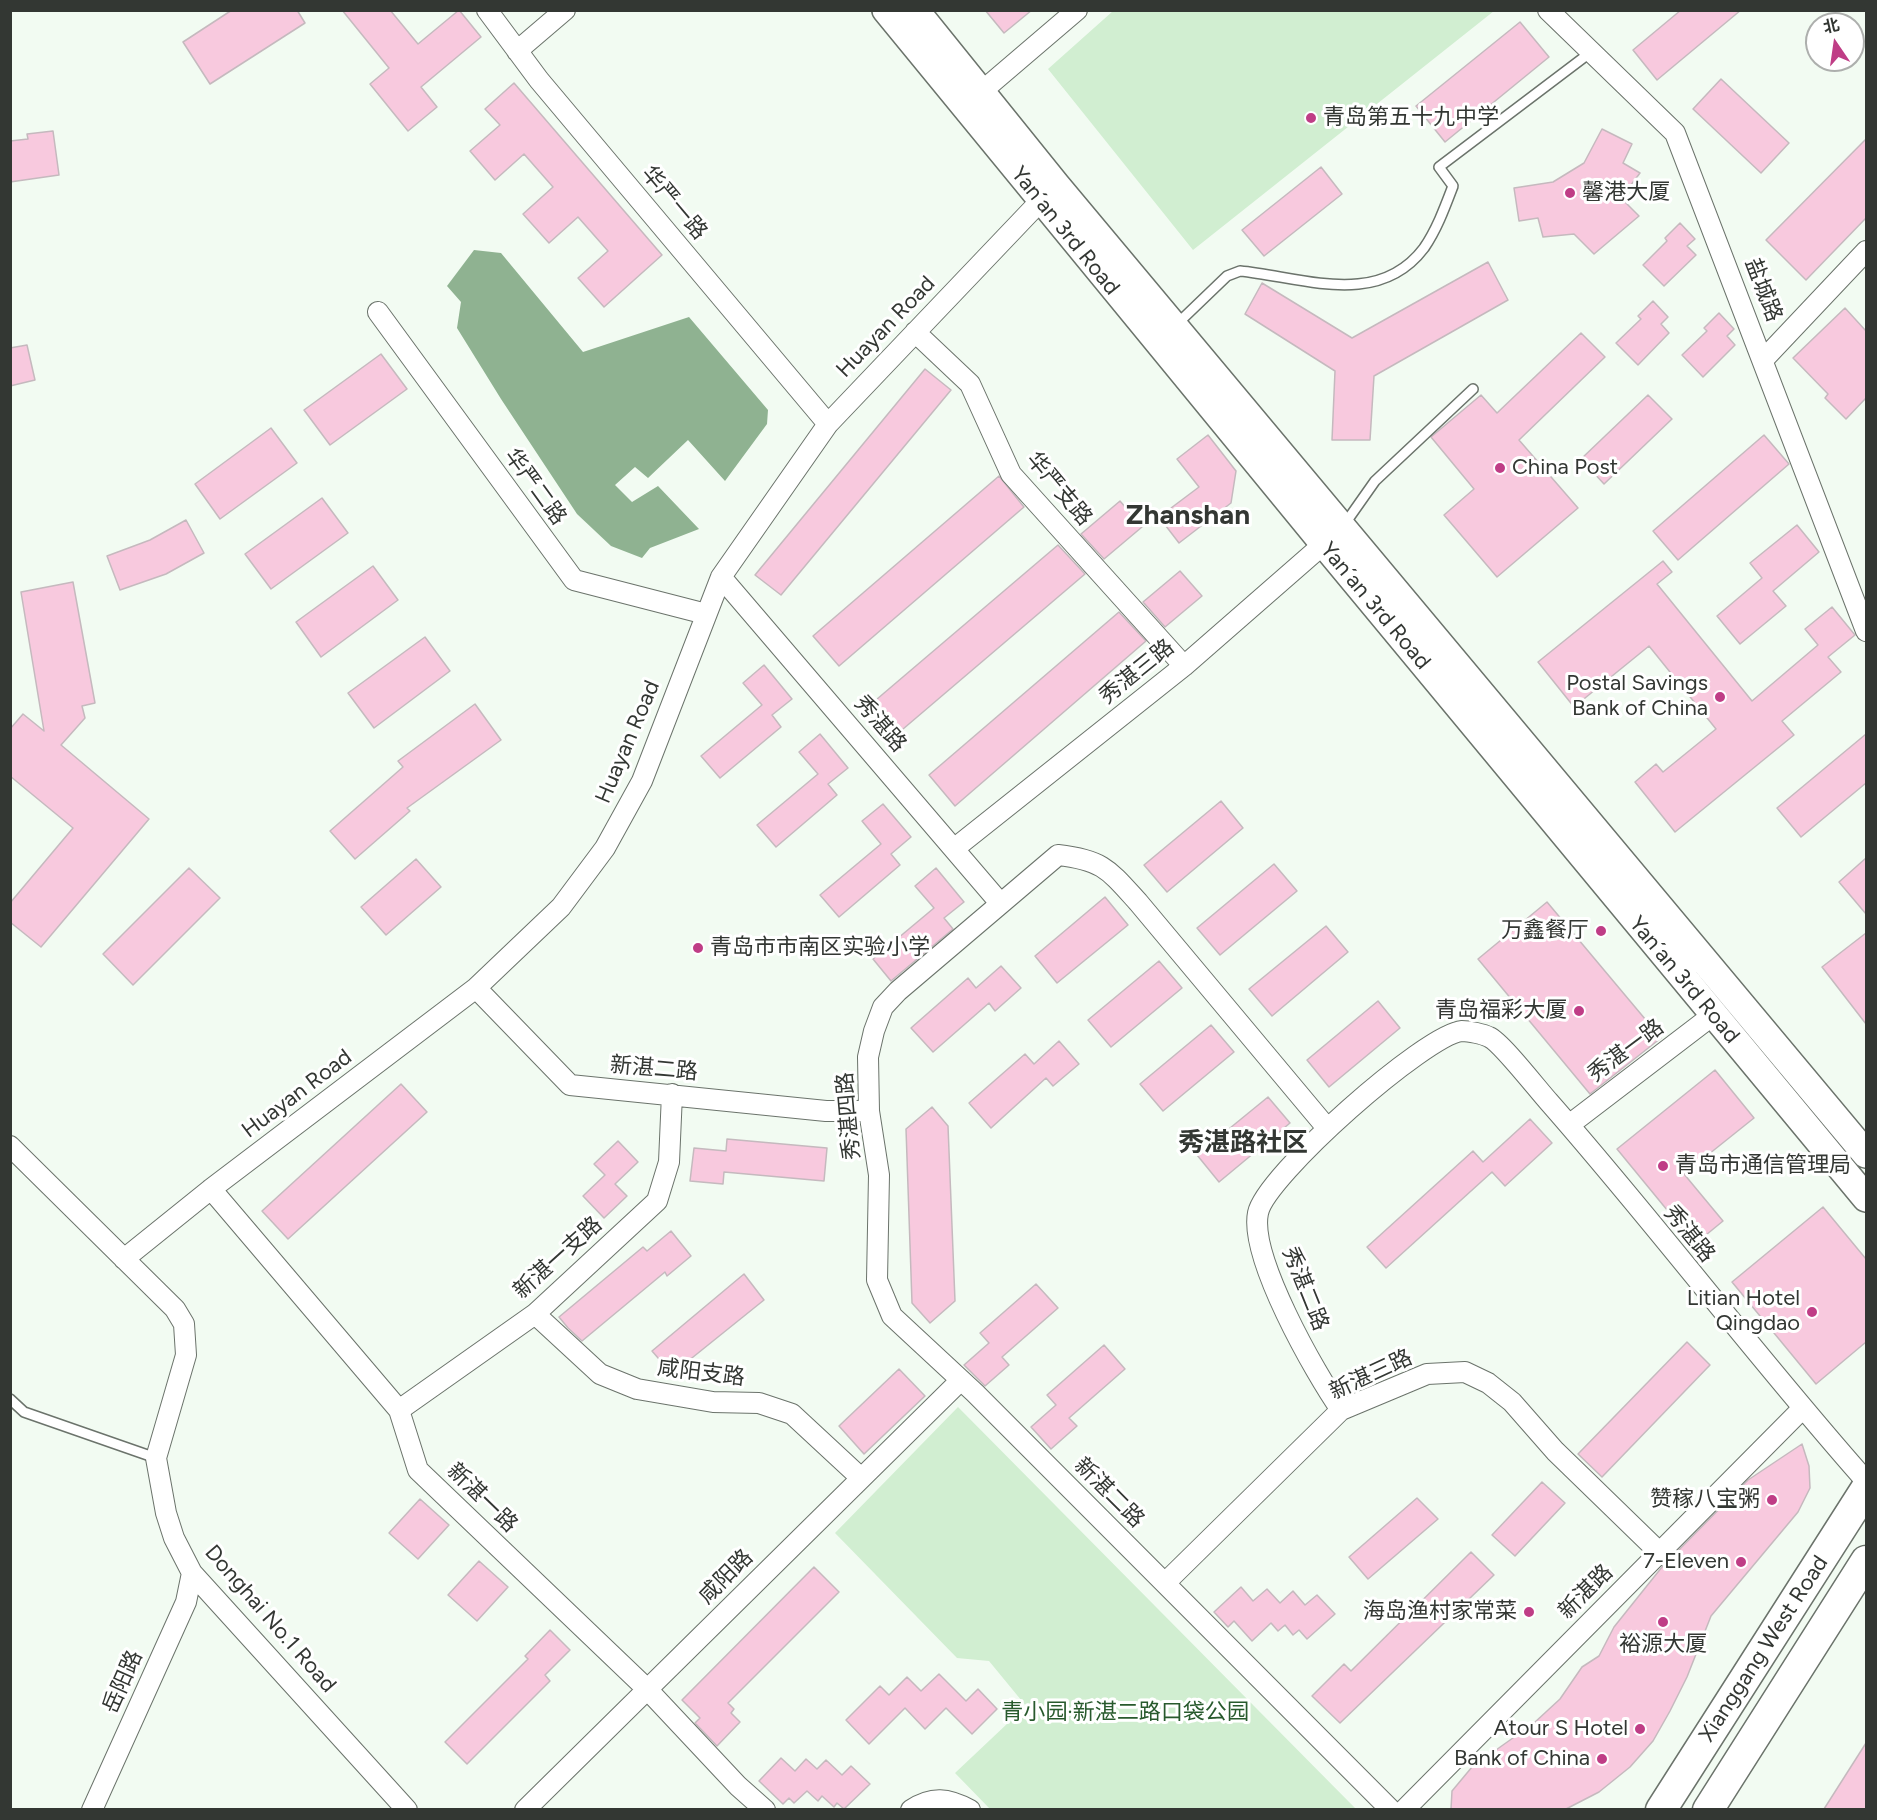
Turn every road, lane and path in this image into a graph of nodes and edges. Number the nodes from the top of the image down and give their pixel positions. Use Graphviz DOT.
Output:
graph roads {
  1 [pos="487,10"];
  2 [pos="565,10"];
  3 [pos="886,10"];
  4 [pos="915,10"];
  5 [pos="1077,10"];
  6 [pos="1548,10"];
  7 [pos="517,51"];
  8 [pos="1592,51"];
  9 [pos="981,92"];
  10 [pos="1048,193"];
  11 [pos="1866,251"];
  12 [pos="378,312"];
  13 [pos="1174,327"];
  14 [pos="915,332"];
  15 [pos="1764,359"];
  16 [pos="1473,389"];
  17 [pos="828,423"];
  18 [pos="1333,536"];
  19 [pos="721,577"];
  20 [pos="706,614"];
  21 [pos="1866,631"];
  22 [pos="1184,666"];
  23 [pos="955,848"];
  24 [pos="1000,903"];
  25 [pos="476,988"];
  26 [pos="1713,1015"];
  27 [pos="672,1094"];
  28 [pos="869,1111"];
  29 [pos="1569,1125"];
  30 [pos="1327,1128"];
  31 [pos="10,1146"];
  32 [pos="1866,1154"];
  33 [pos="879,1175"];
  34 [pos="211,1189"];
  35 [pos="1866,1198"];
  36 [pos="124,1259"];
  37 [pos="534,1314"];
  38 [pos="961,1380"];
  39 [pos="10,1399"];
  40 [pos="1802,1409"];
  41 [pos="399,1410"];
  42 [pos="1341,1410"];
  43 [pos="156,1458"];
  44 [pos="861,1478"];
  45 [pos="1866,1481"];
  46 [pos="1866,1489"];
  47 [pos="1659,1552"];
  48 [pos="1866,1561"];
  49 [pos="192,1573"];
  50 [pos="1165,1583"];
  51 [pos="647,1689"];
  52 [pos="92,1809"];
  53 [pos="407,1809"];
  54 [pos="525,1809"];
  55 [pos="765,1809"];
  56 [pos="911,1809"];
  57 [pos="970,1809"];
  58 [pos="1391,1809"];
  59 [pos="1404,1809"];
  60 [pos="1661,1809"];
  61 [pos="1708,1809"];
  1 -- 7 [label="street, 华严一路"];
  2 -- 7 [label="street"];
  3 -- 10 [label="main road, Yan´an 3rd Road"];
  4 -- 9 [label="main road, Yan´an 3rd Road"];
  5 -- 9 [label="street"];
  6 -- 8 [label="street, 盐城路"];
  7 -- 17 [label="street, 华严一路"];
  8 -- 13 [label="lane"];
  8 -- 15 [label="street, 盐城路"];
  9 -- 10 [label="main road, Yan´an 3rd Road"];
  10 -- 13 [label="main road, Yan´an 3rd Road"];
  10 -- 14 [label="street, Huayan Road"];
  10 -- 18 [label="main road, Yan´an 3rd Road"];
  11 -- 15 [label="street"];
  12 -- 20 [label="street, 华严二路"];
  13 -- 18 [label="main road, Yan´an 3rd Road"];
  14 -- 17 [label="street, Huayan Road"];
  14 -- 22 [label="street, 华严支路"];
  15 -- 21 [label="street, 盐城路"];
  16 -- 18 [label="lane"];
  17 -- 19 [label="street, Huayan Road"];
  18 -- 22 [label="street, 秀湛三路"];
  18 -- 26 [label="main road, Yan´an 3rd Road"];
  18 -- 32 [label="main road, Yan´an 3rd Road"];
  19 -- 20 [label="street, Huayan Road"];
  19 -- 23 [label="street, 秀湛路"];
  20 -- 25 [label="street, Huayan Road"];
  22 -- 23 [label="street, 秀湛三路"];
  23 -- 24 [label="street, 秀湛路"];
  24 -- 28 [label="street, 秀湛四路"];
  24 -- 30 [label="street, 秀湛四路"];
  25 -- 27 [label="street, 新湛二路"];
  25 -- 34 [label="street, Huayan Road"];
  26 -- 29 [label="street, 秀湛一路"];
  26 -- 35 [label="main road, Yan´an 3rd Road"];
  27 -- 28 [label="street, 新湛二路"];
  27 -- 37 [label="street, 新湛一支路"];
  28 -- 33 [label="street, 秀湛四路"];
  29 -- 30 [label="street, 秀湛路"];
  29 -- 40 [label="street, 秀湛路"];
  30 -- 42 [label="street, 秀湛二路"];
  31 -- 36 [label="street, Donghai No.1 Road"];
  33 -- 38 [label="street, 新湛二路"];
  34 -- 36 [label="street, Huayan Road"];
  34 -- 41 [label="street, 新湛一路"];
  36 -- 43 [label="street, Donghai No.1 Road"];
  37 -- 41 [label="street, 新湛一支路"];
  37 -- 44 [label="street, 咸阳支路"];
  38 -- 44 [label="street, 咸阳路"];
  38 -- 50 [label="street, 新湛二路"];
  39 -- 43 [label="lane"];
  40 -- 45 [label="street, 秀湛路"];
  40 -- 47 [label="street, 新湛路"];
  41 -- 51 [label="street, 新湛一路"];
  42 -- 47 [label="street, 新湛三路"];
  42 -- 50 [label="street, 新湛三路"];
  43 -- 49 [label="street, Donghai No.1 Road"];
  44 -- 51 [label="street, 咸阳路"];
  46 -- 60 [label="main road, Xianggang West Road"];
  47 -- 59 [label="street, 新湛路"];
  48 -- 61 [label="main road, Xianggang West Road"];
  49 -- 52 [label="street, 岳阳路"];
  49 -- 53 [label="street, Donghai No.1 Road"];
  50 -- 58 [label="street, 新湛二路"];
  51 -- 54 [label="street, 咸阳路"];
  51 -- 55 [label="street, 新湛一路"];
  56 -- 57 [label="street"];
}
